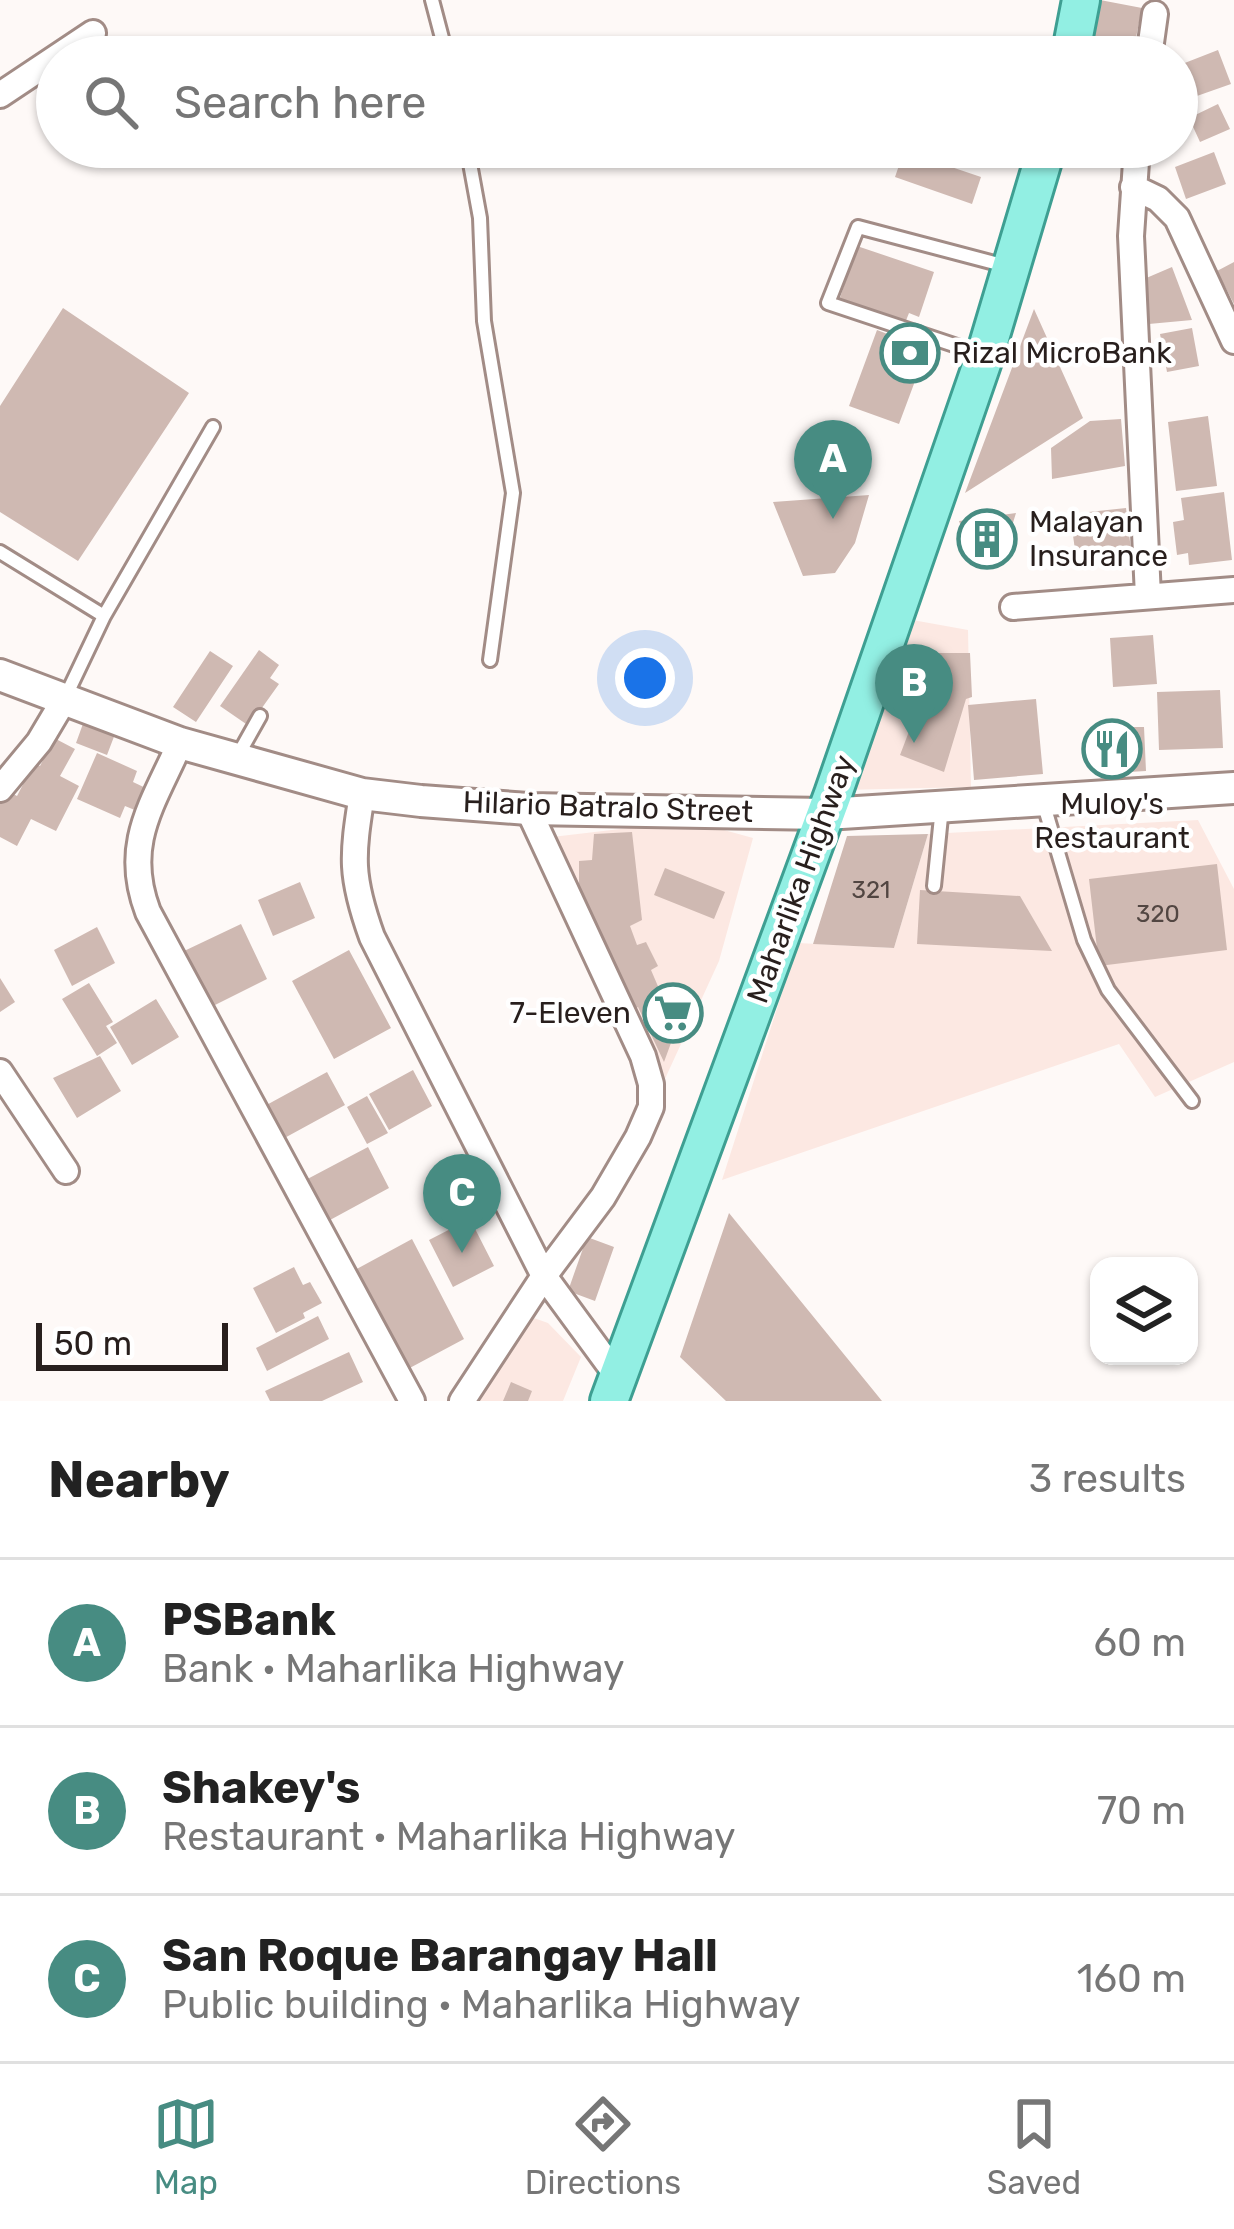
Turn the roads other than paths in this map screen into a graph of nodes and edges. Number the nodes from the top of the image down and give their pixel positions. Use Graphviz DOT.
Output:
graph roads {
  1 [pos="432,0"];
  2 [pos="1081,0"];
  3 [pos="1155,14"];
  4 [pos="93,33"];
  5 [pos="88,36"];
  6 [pos="441,36"];
  7 [pos="1074,36"];
  8 [pos="1152,36"];
  9 [pos="36,70"];
  10 [pos="0,94"];
  11 [pos="471,168"];
  12 [pos="1041,168"];
  13 [pos="1135,168"];
  14 [pos="1133,187"];
  15 [pos="1013,268"];
  16 [pos="1234,341"];
  17 [pos="985,356"];
  18 [pos="213,427"];
  19 [pos="0,552"];
  20 [pos="1234,590"];
  21 [pos="1148,596"];
  22 [pos="1012,607"];
  23 [pos="104,616"];
  24 [pos="490,660"];
  25 [pos="0,675"];
  26 [pos="64,700"];
  27 [pos="260,716"];
  28 [pos="180,743"];
  29 [pos="237,758"];
  30 [pos="1234,788"];
  31 [pos="0,789"];
  32 [pos="362,794"];
  33 [pos="1042,801"];
  34 [pos="942,806"];
  35 [pos="527,808"];
  36 [pos="826,814"];
  37 [pos="934,886"];
  38 [pos="0,1072"];
  39 [pos="1192,1101"];
  40 [pos="66,1171"];
  41 [pos="544,1276"];
  42 [pos="614,1389"];
  43 [pos="412,1401"];
  44 [pos="462,1401"];
  1 -- 6 [label="lane"];
  2 -- 7 [label="main road"];
  3 -- 8 [label="street"];
  4 -- 5 [label="street"];
  9 -- 10 [label="street"];
  11 -- 24 [label="lane"];
  12 -- 15 [label="main road, Maharlika Highway"];
  13 -- 14 [label="street"];
  14 -- 16 [label="street"];
  14 -- 21 [label="street"];
  15 -- 17 [label="main road, Maharlika Highway"];
  15 -- 17 [label="lane"];
  17 -- 36 [label="main road, Maharlika Highway"];
  18 -- 23 [label="lane"];
  19 -- 23 [label="lane"];
  20 -- 21 [label="street"];
  21 -- 22 [label="street"];
  23 -- 26 [label="lane"];
  25 -- 26 [label="street, Hilario Batralo Street"];
  26 -- 28 [label="street, Hilario Batralo Street"];
  26 -- 31 [label="street"];
  27 -- 29 [label="lane"];
  28 -- 29 [label="street, Hilario Batralo Street"];
  28 -- 43 [label="street"];
  29 -- 32 [label="street, Hilario Batralo Street"];
  30 -- 33 [label="street, Hilario Batralo Street"];
  32 -- 35 [label="street, Hilario Batralo Street"];
  32 -- 41 [label="street"];
  33 -- 34 [label="street, Hilario Batralo Street"];
  33 -- 39 [label="lane"];
  34 -- 36 [label="street, Hilario Batralo Street"];
  34 -- 37 [label="lane"];
  35 -- 36 [label="street, Hilario Batralo Street"];
  35 -- 41 [label="street"];
  36 -- 42 [label="main road, Maharlika Highway"];
  38 -- 40 [label="street"];
  41 -- 42 [label="street"];
  41 -- 44 [label="street"];
}
